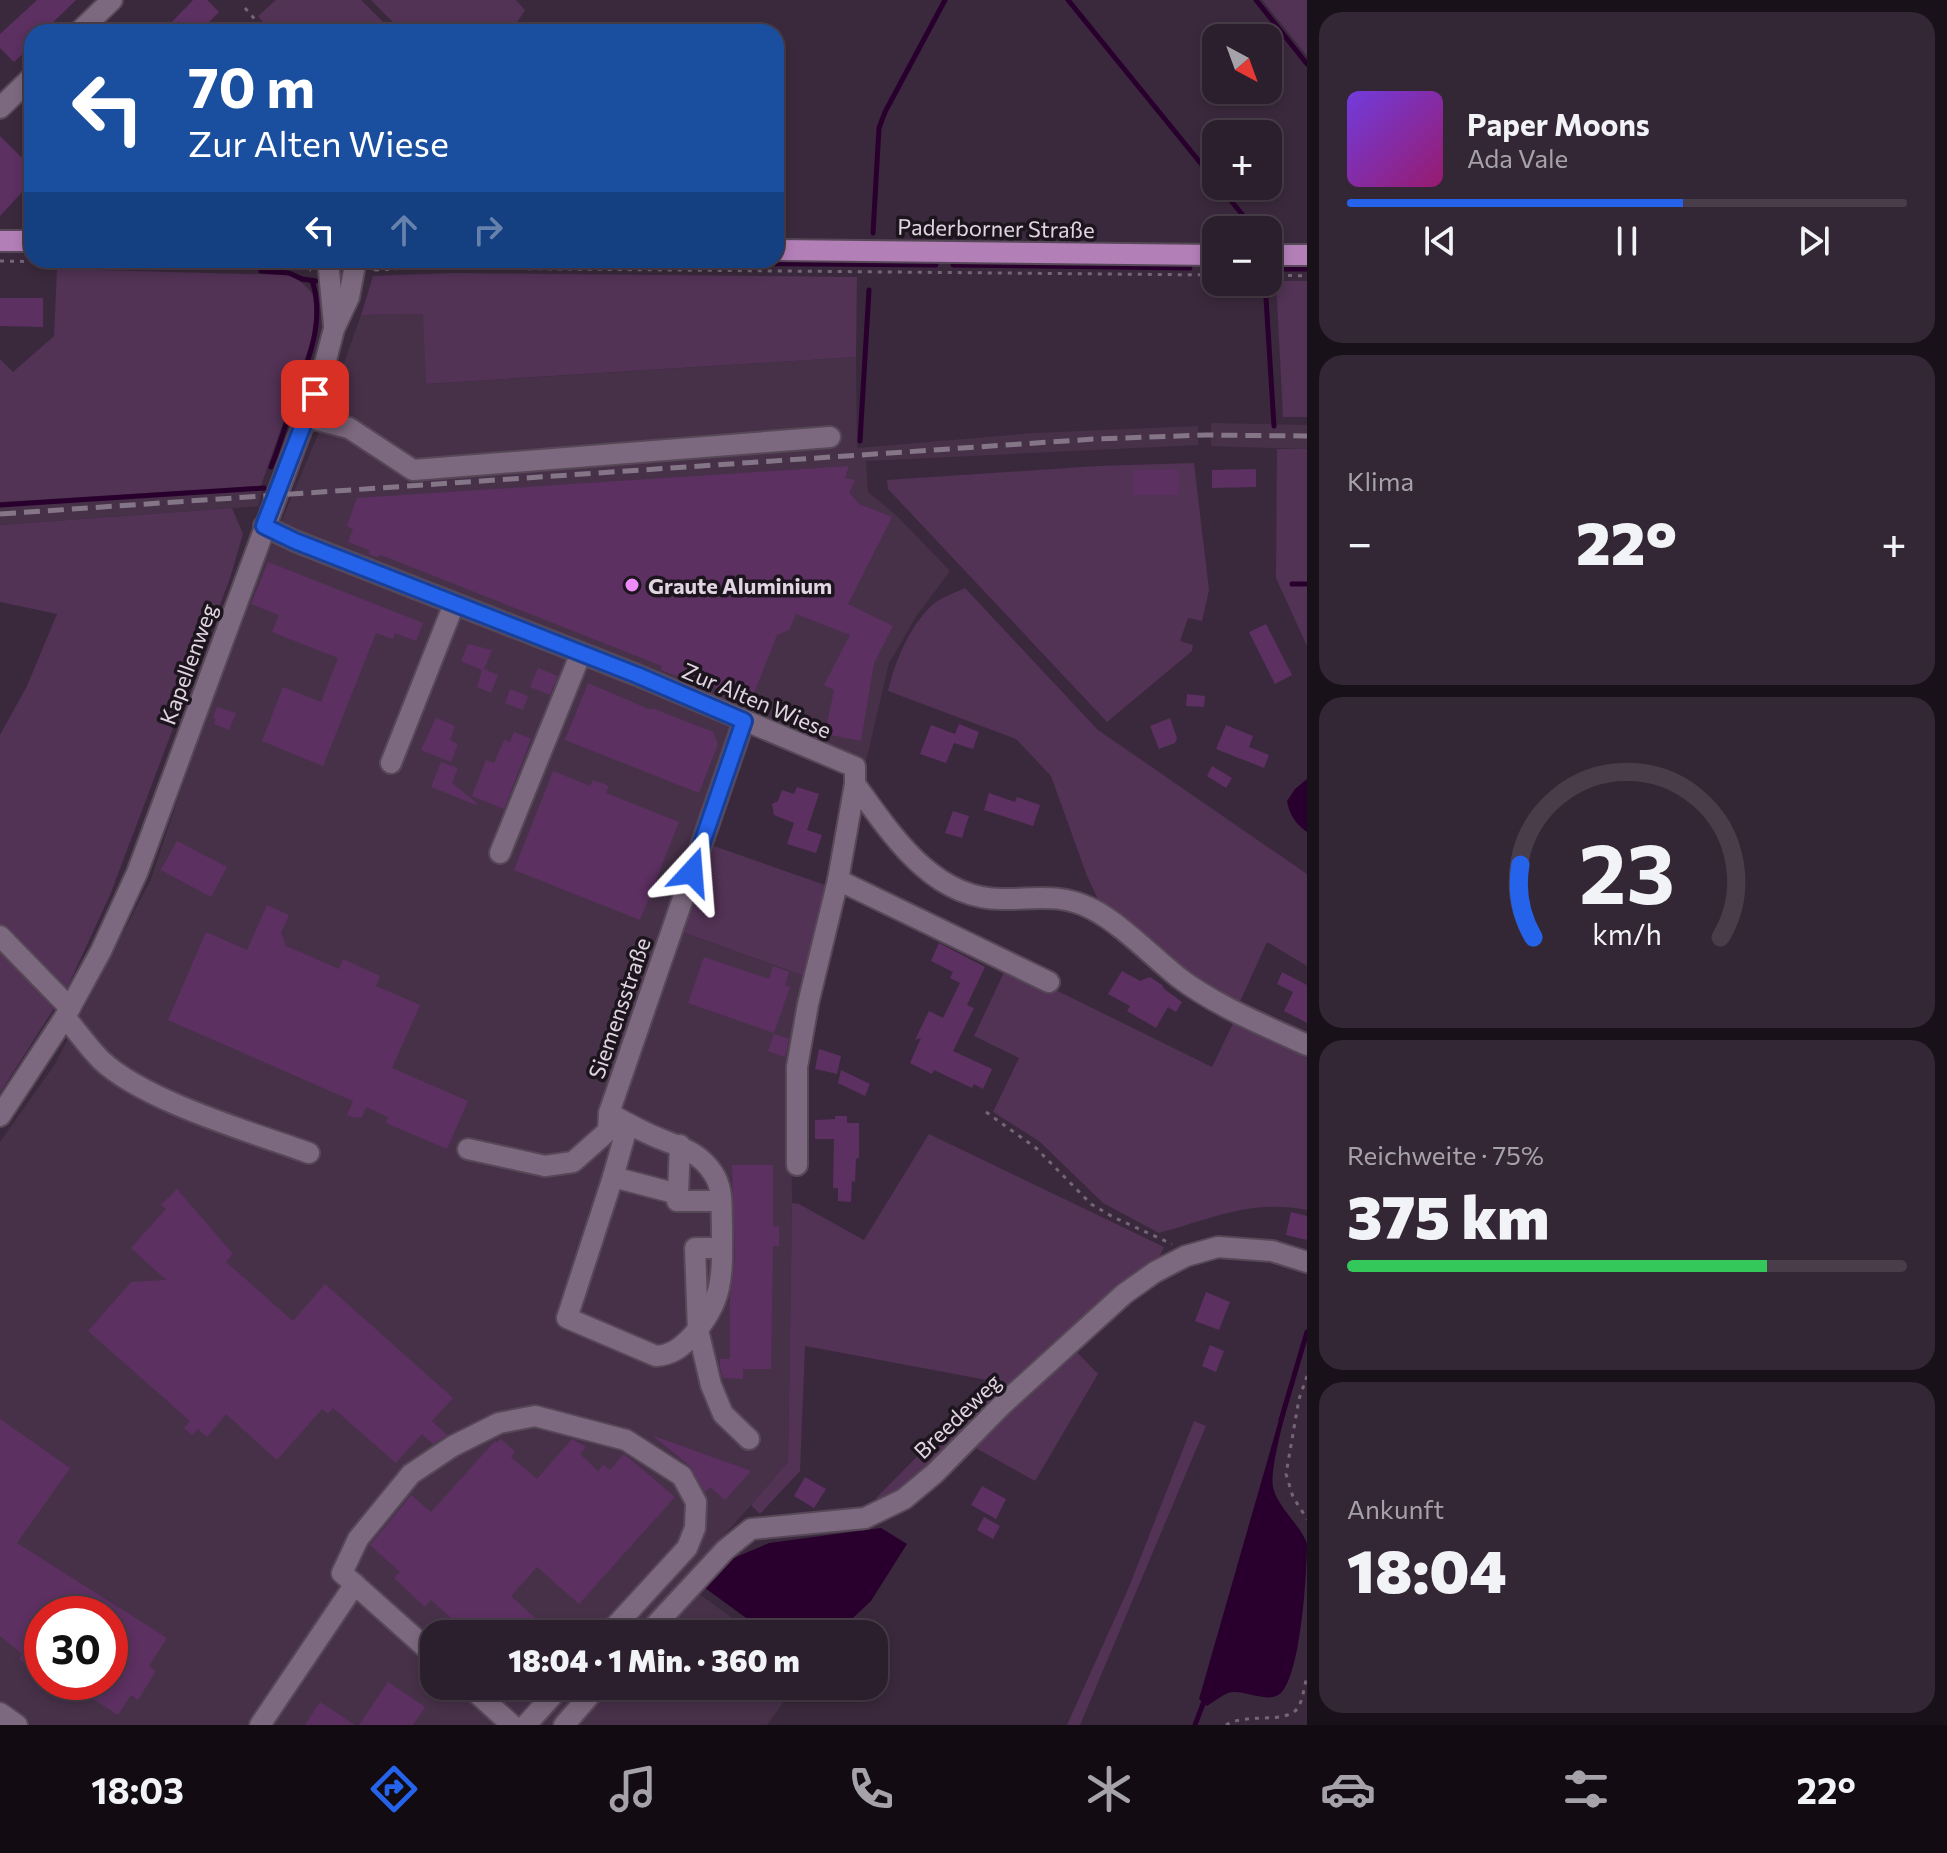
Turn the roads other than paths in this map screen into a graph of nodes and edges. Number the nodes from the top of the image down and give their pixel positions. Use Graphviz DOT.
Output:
graph roads {
  1 [pos="112,0"];
  2 [pos="87,24"];
  3 [pos="24,85"];
  4 [pos="0,108"];
  5 [pos="0,241"];
  6 [pos="24,241"];
  7 [pos="784,250"];
  8 [pos="1202,255"];
  9 [pos="1307,255"];
  10 [pos="1282,264"];
  11 [pos="329,268"];
  12 [pos="364,268"];
  13 [pos="334,329"];
  14 [pos="306,417"];
  15 [pos="830,437"];
  16 [pos="264,526"];
  17 [pos="454,604"];
  18 [pos="581,653"];
  19 [pos="744,721"];
  20 [pos="391,763"];
  21 [pos="855,784"];
  22 [pos="500,853"];
  23 [pos="838,880"];
  24 [pos="0,936"];
  25 [pos="1049,982"];
  26 [pos="67,1012"];
  27 [pos="1307,1045"];
  28 [pos="0,1116"];
  29 [pos="608,1122"];
  30 [pos="628,1124"];
  31 [pos="680,1145"];
  32 [pos="468,1149"];
  33 [pos="309,1153"];
  34 [pos="797,1165"];
  35 [pos="613,1177"];
  36 [pos="678,1194"];
  37 [pos="721,1201"];
  38 [pos="1307,1262"];
  39 [pos="698,1330"];
  40 [pos="749,1439"];
  41 [pos="355,1584"];
  42 [pos="621,1620"];
  43 [pos="660,1620"];
  44 [pos="420,1642"];
  45 [pos="484,1700"];
  46 [pos="548,1700"];
  47 [pos="586,1700"];
  48 [pos="0,1713"];
  49 [pos="17,1725"];
  50 [pos="260,1725"];
  51 [pos="512,1725"];
  52 [pos="526,1725"];
  53 [pos="564,1725"];
  1 -- 2 [label="street"];
  3 -- 4 [label="street"];
  5 -- 6 [label="main road"];
  7 -- 8 [label="main road, Paderborner Straße"];
  9 -- 10 [label="main road"];
  11 -- 13 [label="street, Kapellenweg"];
  12 -- 13 [label="street, Kapellenweg"];
  13 -- 14 [label="street, Kapellenweg"];
  14 -- 15 [label="street"];
  14 -- 16 [label="street, Kapellenweg"];
  16 -- 17 [label="street, Zur Alten Wiese"];
  16 -- 26 [label="street, Kapellenweg"];
  17 -- 18 [label="street, Zur Alten Wiese"];
  17 -- 20 [label="street"];
  18 -- 19 [label="street, Zur Alten Wiese"];
  18 -- 22 [label="street"];
  19 -- 21 [label="street, Zur Alten Wiese"];
  19 -- 29 [label="street, Siemensstraße"];
  21 -- 23 [label="street"];
  21 -- 27 [label="street"];
  23 -- 25 [label="street"];
  23 -- 34 [label="street"];
  24 -- 26 [label="street"];
  26 -- 28 [label="street, Kapellenweg"];
  26 -- 33 [label="street"];
  29 -- 30 [label="street"];
  29 -- 32 [label="street"];
  30 -- 31 [label="street"];
  30 -- 35 [label="street"];
  31 -- 36 [label="street"];
  31 -- 37 [label="street"];
  35 -- 36 [label="street"];
  35 -- 39 [label="street"];
  36 -- 37 [label="street"];
  37 -- 39 [label="street"];
  38 -- 43 [label="street, Breedeweg"];
  39 -- 40 [label="street"];
  41 -- 42 [label="street"];
  41 -- 44 [label="street"];
  41 -- 50 [label="street"];
  45 -- 51 [label="street"];
  46 -- 52 [label="street"];
  47 -- 53 [label="street"];
  48 -- 49 [label="street"];
}
